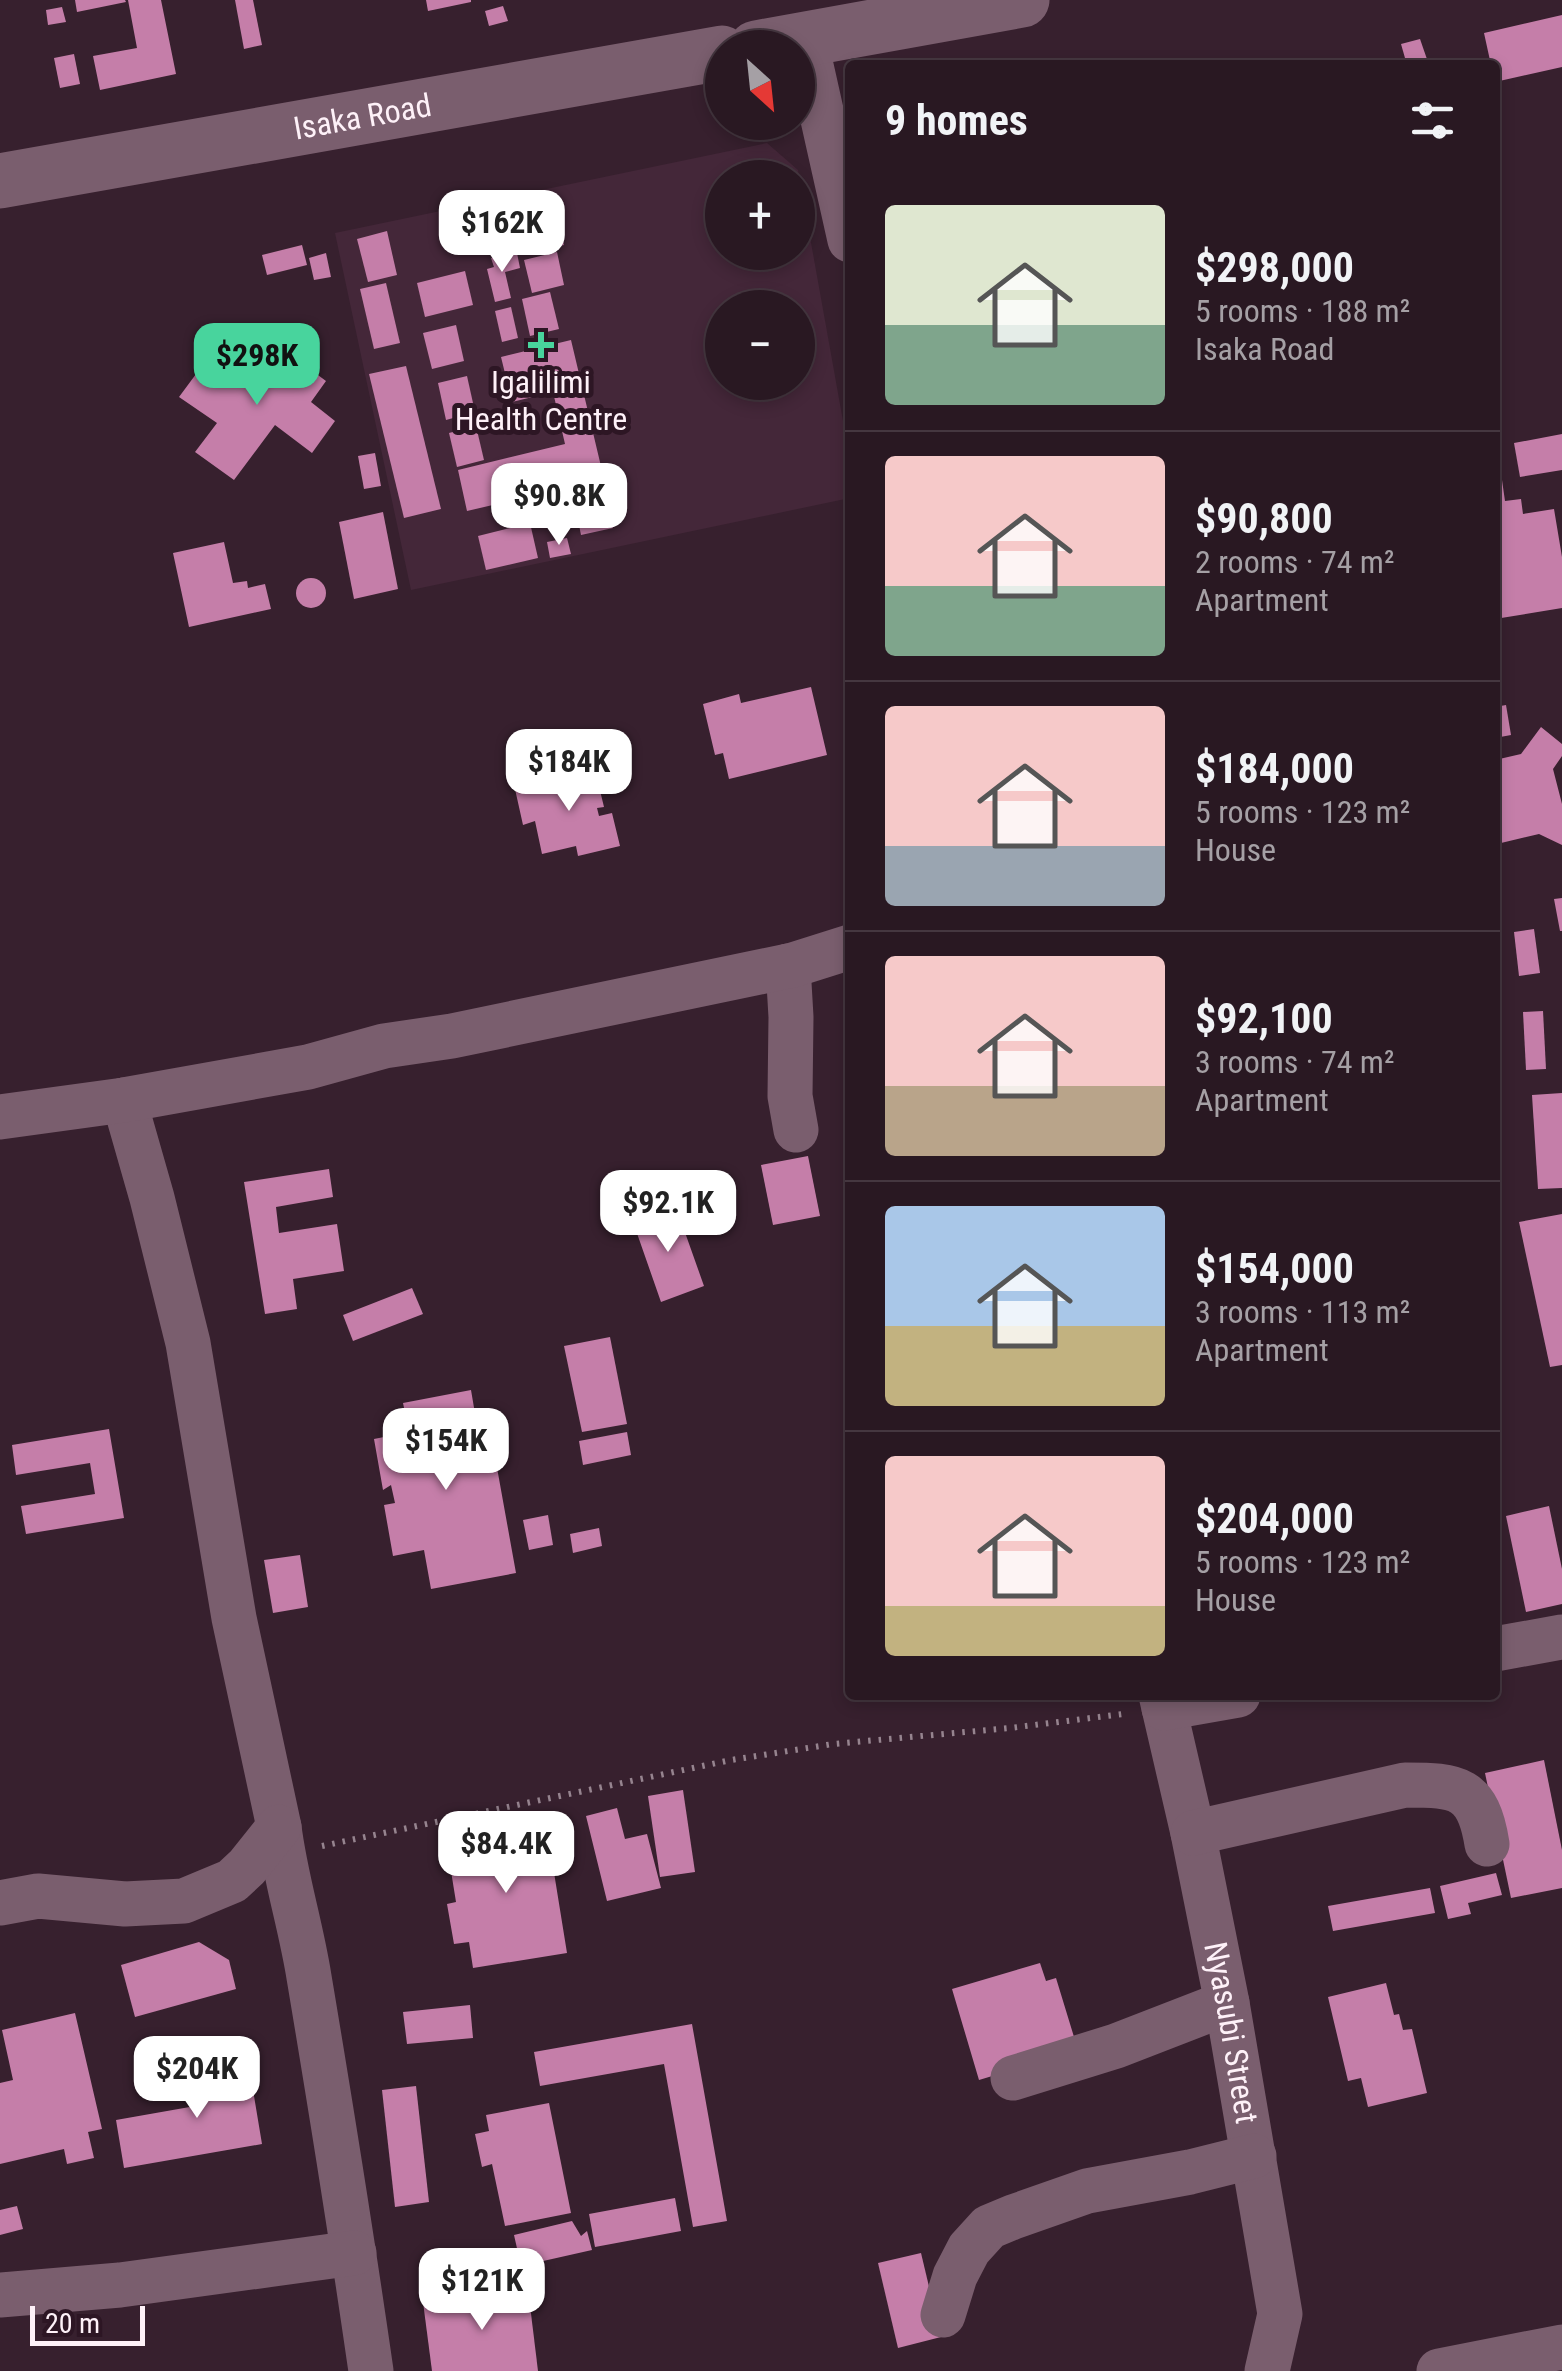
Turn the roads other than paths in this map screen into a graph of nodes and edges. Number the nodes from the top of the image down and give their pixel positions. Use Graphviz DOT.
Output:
graph roads {
  1 [pos="1022,0"];
  2 [pos="815,37"];
  3 [pos="705,56"];
  4 [pos="814,140"];
  5 [pos="0,181"];
  6 [pos="845,226"];
  7 [pos="845,949"];
  8 [pos="788,966"];
  9 [pos="124,1100"];
  10 [pos="0,1117"];
  11 [pos="796,1130"];
  12 [pos="1562,1637"];
  13 [pos="1500,1648"];
  14 [pos="1163,1702"];
  15 [pos="1192,1832"];
  16 [pos="280,1840"];
  17 [pos="1487,1844"];
  18 [pos="0,1903"];
  19 [pos="1227,2002"];
  20 [pos="1013,2078"];
  21 [pos="1254,2156"];
  22 [pos="354,2253"];
  23 [pos="0,2295"];
  24 [pos="943,2315"];
  25 [pos="1562,2347"];
  26 [pos="372,2371"];
  27 [pos="1266,2371"];
  28 [pos="1439,2371"];
  1 -- 2 [label="street"];
  3 -- 5 [label="street, Isaka Road"];
  4 -- 6 [label="street"];
  7 -- 8 [label="street"];
  8 -- 9 [label="street"];
  8 -- 11 [label="street"];
  9 -- 10 [label="street"];
  9 -- 16 [label="street"];
  12 -- 13 [label="street"];
  14 -- 15 [label="street, Nyasubi Street"];
  15 -- 17 [label="street"];
  15 -- 19 [label="street, Nyasubi Street"];
  16 -- 18 [label="street"];
  16 -- 22 [label="street"];
  19 -- 20 [label="street"];
  19 -- 21 [label="street, Nyasubi Street"];
  21 -- 24 [label="street"];
  21 -- 27 [label="street, Nyasubi Street"];
  22 -- 23 [label="street"];
  22 -- 26 [label="street"];
  25 -- 28 [label="street"];
}
